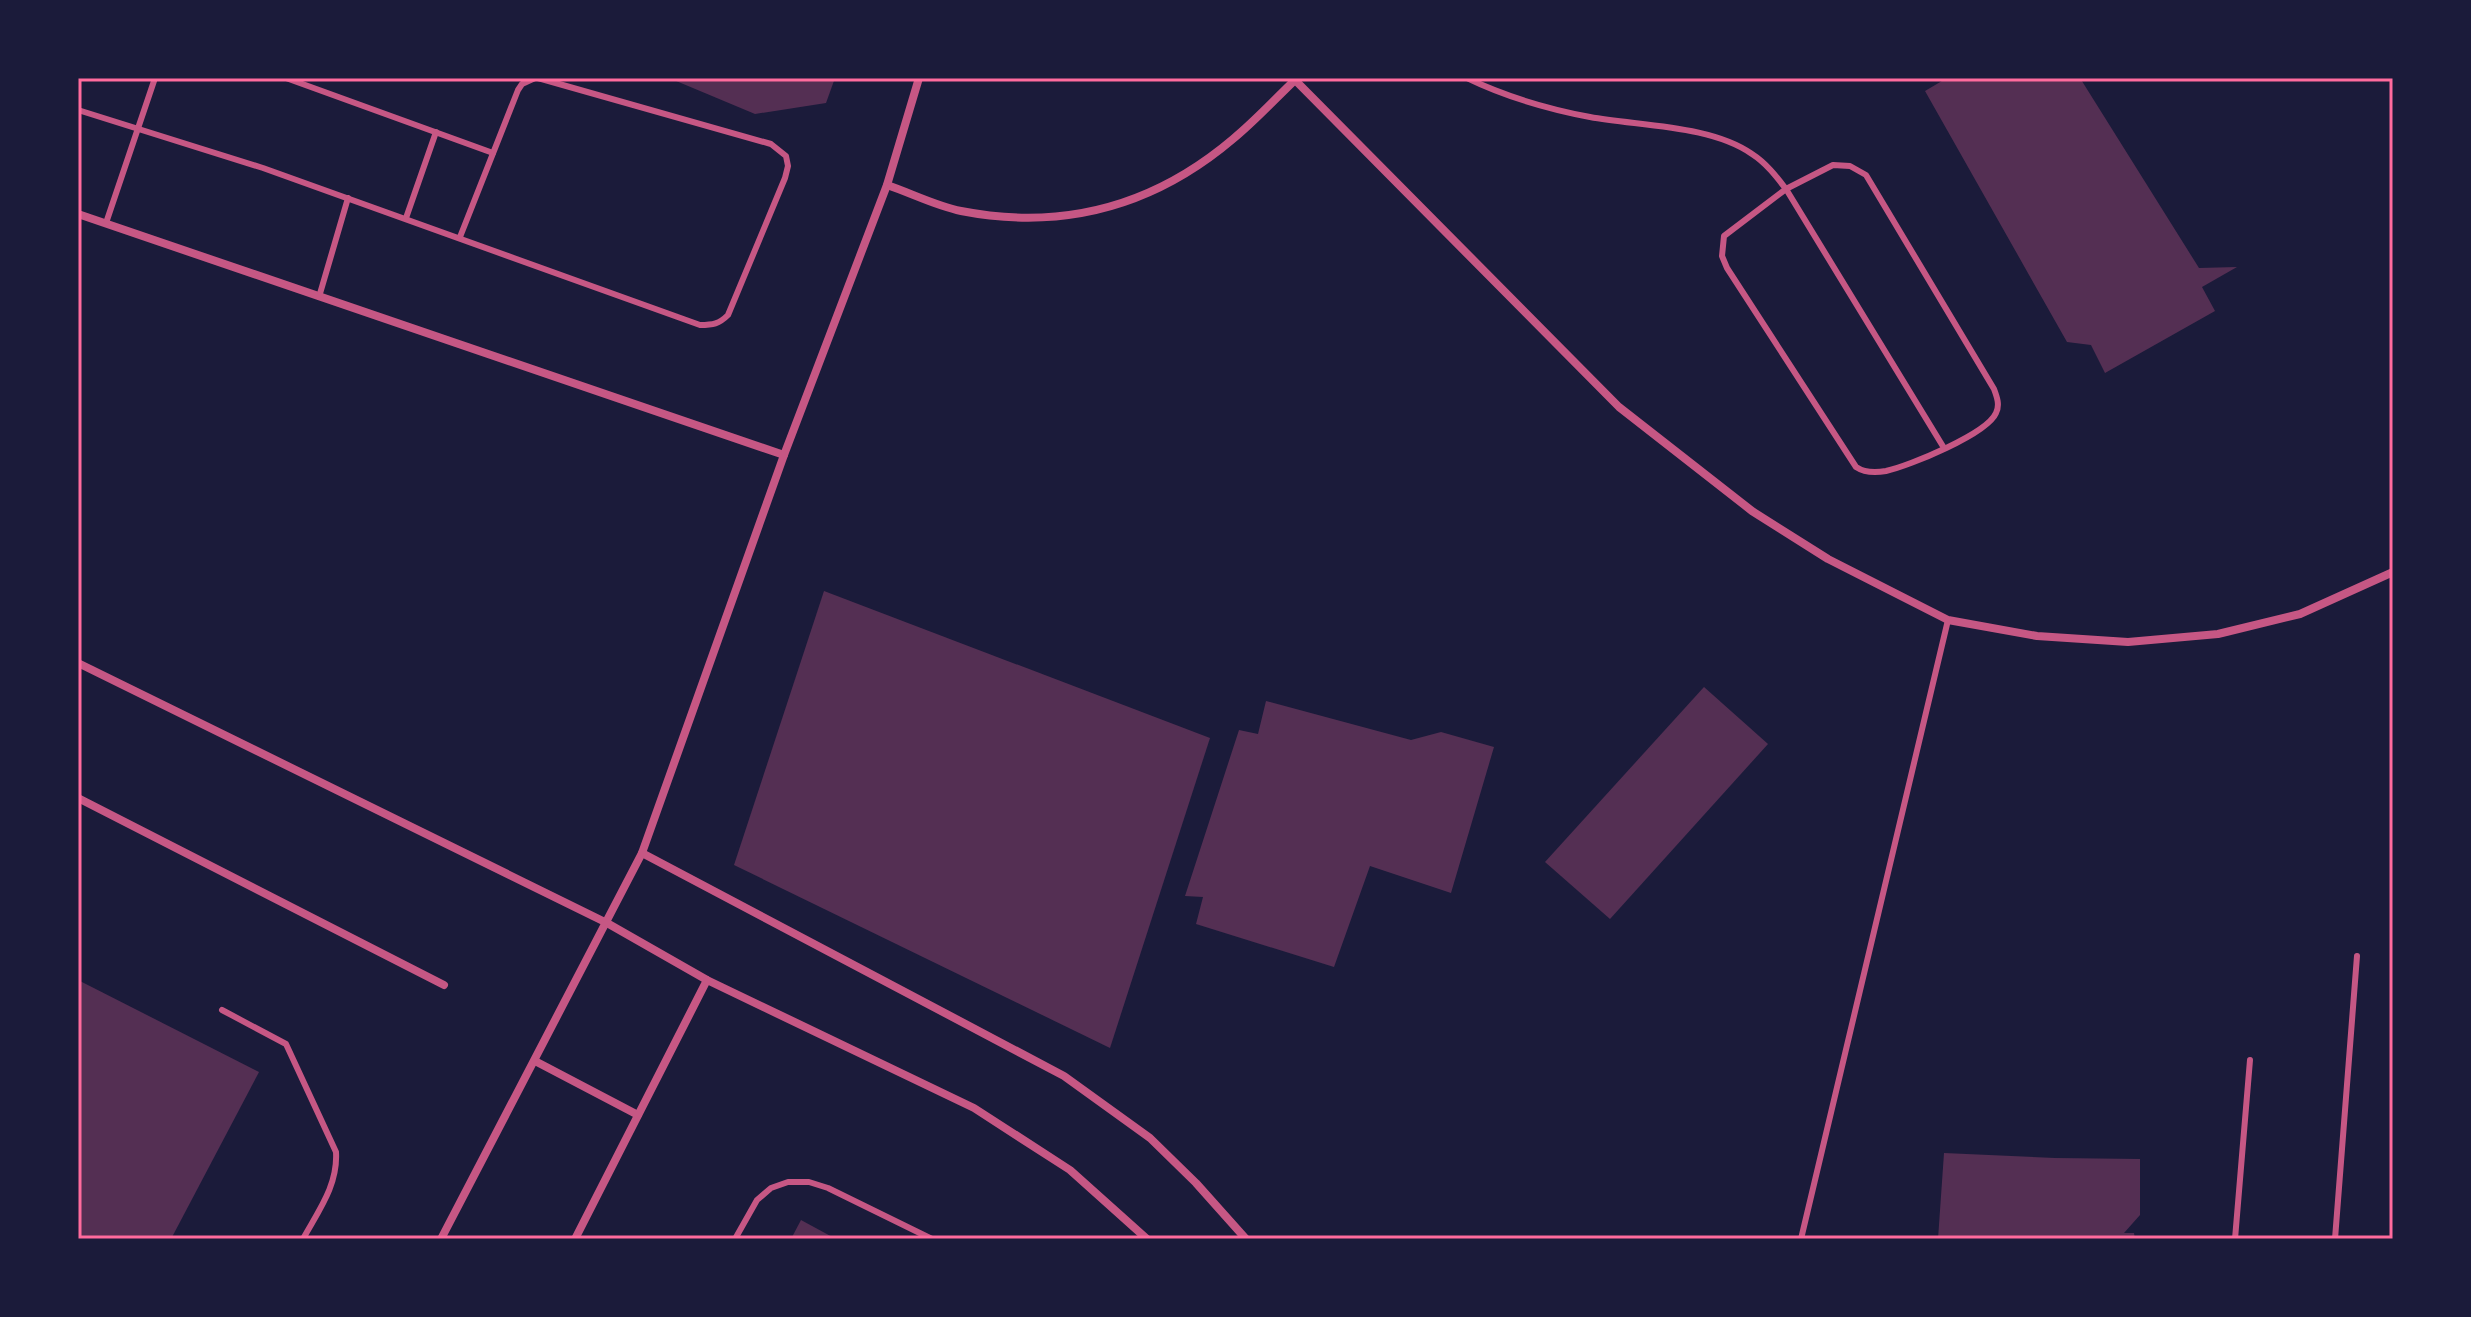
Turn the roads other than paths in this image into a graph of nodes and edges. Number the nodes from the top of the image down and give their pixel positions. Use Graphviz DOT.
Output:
graph roads {
  1 [pos="155,78"];
  2 [pos="286,78"];
  3 [pos="536,78"];
  4 [pos="919,78"];
  5 [pos="1467,78"];
  6 [pos="1294,79"];
  7 [pos="78,110"];
  8 [pos="138,130"];
  9 [pos="436,132"];
  10 [pos="493,153"];
  11 [pos="887,185"];
  12 [pos="1786,189"];
  13 [pos="348,198"];
  14 [pos="78,214"];
  15 [pos="406,218"];
  16 [pos="106,223"];
  17 [pos="460,237"];
  18 [pos="319,297"];
  19 [pos="1944,448"];
  20 [pos="784,455"];
  21 [pos="2393,572"];
  22 [pos="1948,620"];
  23 [pos="78,663"];
  24 [pos="78,798"];
  25 [pos="642,853"];
  26 [pos="607,923"];
  27 [pos="2357,956"];
  28 [pos="707,980"];
  29 [pos="444,985"];
  30 [pos="222,1010"];
  31 [pos="2250,1060"];
  32 [pos="535,1061"];
  33 [pos="638,1115"];
  34 [pos="303,1239"];
  35 [pos="441,1239"];
  36 [pos="575,1239"];
  37 [pos="735,1239"];
  38 [pos="932,1239"];
  39 [pos="1147,1239"];
  40 [pos="1246,1239"];
  41 [pos="1801,1239"];
  42 [pos="2235,1239"];
  43 [pos="2335,1239"];
  1 -- 8 [label="lane"];
  2 -- 9 [label="lane"];
  3 -- 10 [label="lane"];
  3 -- 17 [label="lane"];
  4 -- 11 [label="street"];
  5 -- 12 [label="lane"];
  6 -- 11 [label="street"];
  6 -- 22 [label="street"];
  7 -- 8 [label="lane"];
  8 -- 13 [label="lane"];
  8 -- 16 [label="lane"];
  9 -- 10 [label="lane"];
  9 -- 15 [label="lane"];
  10 -- 17 [label="lane"];
  11 -- 20 [label="street"];
  12 -- 19 [label="lane"];
  12 -- 19 [label="lane"];
  12 -- 19 [label="lane"];
  13 -- 15 [label="lane"];
  13 -- 18 [label="lane"];
  14 -- 16 [label="street"];
  15 -- 17 [label="lane"];
  16 -- 18 [label="street"];
  18 -- 20 [label="street"];
  20 -- 25 [label="street"];
  21 -- 22 [label="street"];
  22 -- 41 [label="lane"];
  23 -- 26 [label="street"];
  24 -- 29 [label="street"];
  25 -- 26 [label="street"];
  25 -- 40 [label="street"];
  26 -- 28 [label="street"];
  26 -- 32 [label="street"];
  27 -- 43 [label="lane"];
  28 -- 33 [label="street"];
  28 -- 39 [label="street"];
  30 -- 34 [label="lane"];
  31 -- 42 [label="lane"];
  32 -- 33 [label="street"];
  32 -- 35 [label="street"];
  33 -- 36 [label="street"];
  37 -- 38 [label="lane"];
}
